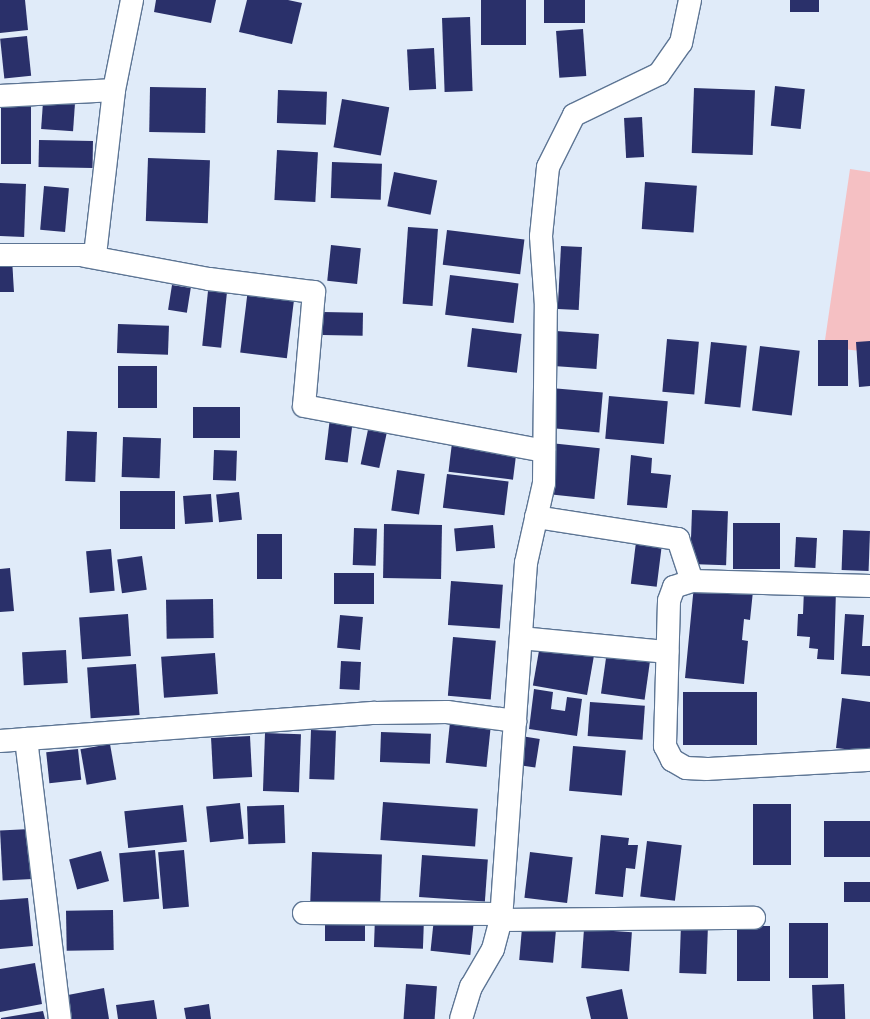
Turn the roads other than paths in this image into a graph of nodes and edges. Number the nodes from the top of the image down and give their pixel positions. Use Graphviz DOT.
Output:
graph roads {
  1 [pos="132,0"];
  2 [pos="690,0"];
  3 [pos="114,90"];
  4 [pos="0,96"];
  5 [pos="0,256"];
  6 [pos="85,256"];
  7 [pos="544,450"];
  8 [pos="536,518"];
  9 [pos="692,581"];
  10 [pos="870,586"];
  11 [pos="521,638"];
  12 [pos="667,652"];
  13 [pos="515,721"];
  14 [pos="26,739"];
  15 [pos="0,741"];
  16 [pos="870,760"];
  17 [pos="304,913"];
  18 [pos="501,917"];
  19 [pos="754,918"];
  20 [pos="60,1019"];
  21 [pos="461,1019"];
  1 -- 3 [label="street"];
  2 -- 7 [label="street"];
  3 -- 4 [label="street"];
  3 -- 6 [label="street"];
  5 -- 6 [label="street"];
  6 -- 7 [label="street"];
  7 -- 8 [label="street"];
  8 -- 9 [label="street"];
  8 -- 11 [label="street"];
  9 -- 10 [label="street"];
  9 -- 12 [label="street"];
  11 -- 12 [label="street"];
  11 -- 13 [label="street"];
  12 -- 16 [label="street"];
  13 -- 14 [label="street"];
  13 -- 18 [label="street"];
  14 -- 15 [label="street"];
  14 -- 20 [label="street"];
  17 -- 18 [label="street"];
  18 -- 19 [label="street"];
  18 -- 21 [label="street"];
}
